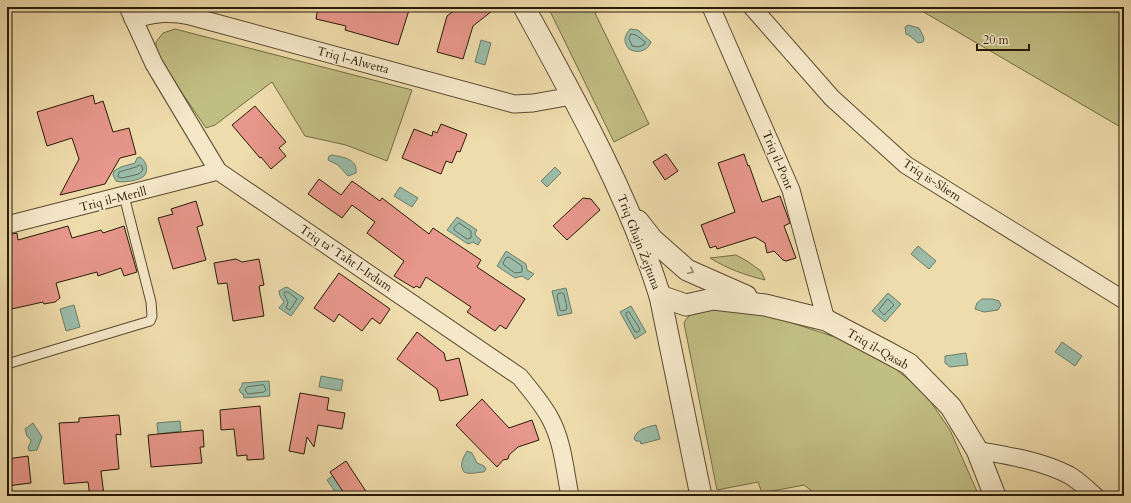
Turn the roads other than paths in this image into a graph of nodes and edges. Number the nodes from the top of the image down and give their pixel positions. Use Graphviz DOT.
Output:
graph roads {
  1 [pos="524,7"];
  2 [pos="711,7"];
  3 [pos="752,7"];
  4 [pos="131,13"];
  5 [pos="572,96"];
  6 [pos="218,171"];
  7 [pos="124,196"];
  8 [pos="626,204"];
  9 [pos="7,225"];
  10 [pos="673,257"];
  11 [pos="657,287"];
  12 [pos="1124,300"];
  13 [pos="765,305"];
  14 [pos="826,320"];
  15 [pos="7,364"];
  16 [pos="977,450"];
  17 [pos="570,496"];
  18 [pos="701,496"];
  19 [pos="995,496"];
  20 [pos="1095,496"];
  1 -- 5 [label="street, Triq Għajn Żejtuna"];
  2 -- 14 [label="street, Triq il-Pont"];
  3 -- 12 [label="street, Triq is-Sliem"];
  4 -- 5 [label="street, Triq l-Alwetta"];
  4 -- 6 [label="street, Triq ta' Taħt l-Irdum"];
  5 -- 8 [label="street, Triq Għajn Żejtuna"];
  6 -- 7 [label="street, Triq il-Merill"];
  6 -- 17 [label="street, Triq ta' Taħt l-Irdum"];
  7 -- 9 [label="street, Triq il-Merill"];
  7 -- 15 [label="lane"];
  8 -- 10 [label="street, Triq il-Qasab"];
  8 -- 11 [label="street, Triq Għajn Żejtuna"];
  10 -- 11 [label="street"];
  10 -- 13 [label="street, Triq il-Qasab, one-way"];
  11 -- 13 [label="street, Triq il-Qasab"];
  11 -- 18 [label="street, Triq Għajn Żejtuna"];
  13 -- 14 [label="street, Triq il-Qasab"];
  14 -- 16 [label="street, Triq il-Qasab"];
  16 -- 19 [label="street, Triq il-Qasab"];
  16 -- 20 [label="street"];
}
